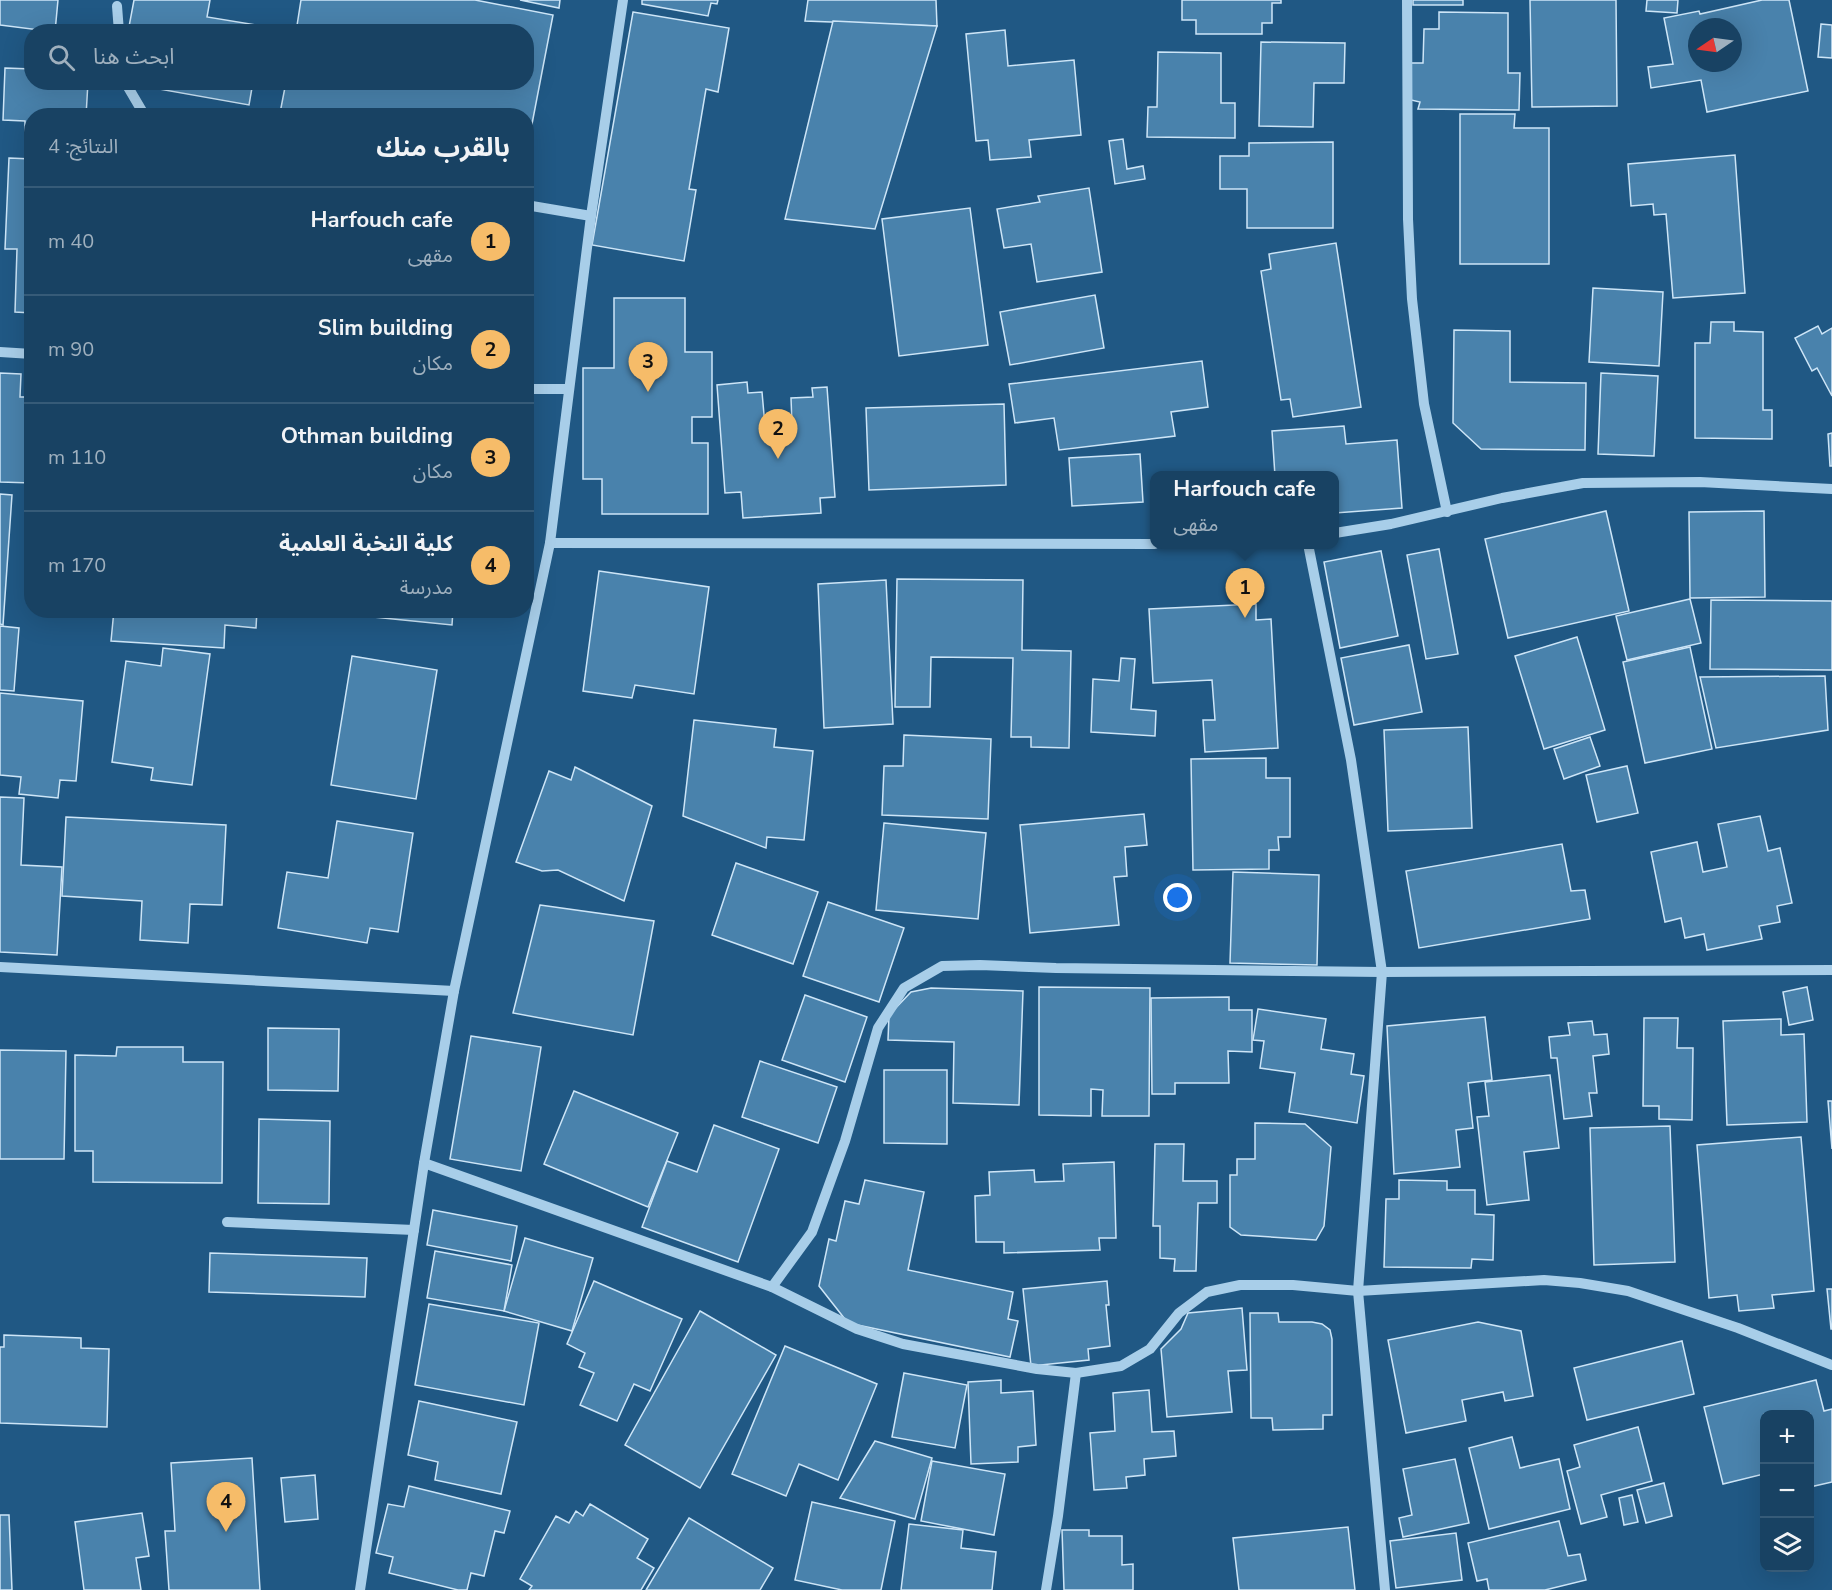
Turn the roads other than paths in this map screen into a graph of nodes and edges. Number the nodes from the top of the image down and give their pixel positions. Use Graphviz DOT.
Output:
graph roads {
  1 [pos="623,0"];
  2 [pos="1407,0"];
  3 [pos="117,6"];
  4 [pos="118,24"];
  5 [pos="130,90"];
  6 [pos="140,108"];
  7 [pos="534,206"];
  8 [pos="591,216"];
  9 [pos="0,352"];
  10 [pos="24,354"];
  11 [pos="534,388"];
  12 [pos="569,389"];
  13 [pos="1832,489"];
  14 [pos="1447,512"];
  15 [pos="1339,532"];
  16 [pos="550,543"];
  17 [pos="1150,544"];
  18 [pos="1309,549"];
  19 [pos="534,618"];
  20 [pos="534,618"];
  21 [pos="0,967"];
  22 [pos="1832,970"];
  23 [pos="1383,972"];
  24 [pos="454,991"];
  25 [pos="424,1163"];
  26 [pos="227,1222"];
  27 [pos="414,1230"];
  28 [pos="772,1287"];
  29 [pos="1358,1291"];
  30 [pos="1832,1365"];
  31 [pos="1077,1373"];
  32 [pos="360,1590"];
  33 [pos="1046,1590"];
  34 [pos="1385,1590"];
  1 -- 8 [label="street"];
  2 -- 14 [label="street"];
  3 -- 4 [label="street"];
  5 -- 6 [label="street"];
  7 -- 8 [label="street"];
  8 -- 12 [label="street"];
  9 -- 10 [label="street"];
  11 -- 12 [label="street"];
  12 -- 16 [label="street"];
  13 -- 14 [label="street"];
  14 -- 15 [label="street"];
  16 -- 17 [label="street"];
  16 -- 19 [label="street"];
  18 -- 23 [label="street"];
  20 -- 24 [label="street"];
  21 -- 24 [label="street"];
  22 -- 23 [label="street"];
  23 -- 28 [label="street"];
  23 -- 29 [label="street"];
  24 -- 25 [label="street"];
  25 -- 27 [label="street"];
  25 -- 28 [label="street"];
  26 -- 27 [label="street"];
  27 -- 32 [label="street"];
  28 -- 31 [label="street"];
  29 -- 30 [label="street"];
  29 -- 31 [label="street"];
  29 -- 34 [label="street"];
  31 -- 33 [label="street"];
}
